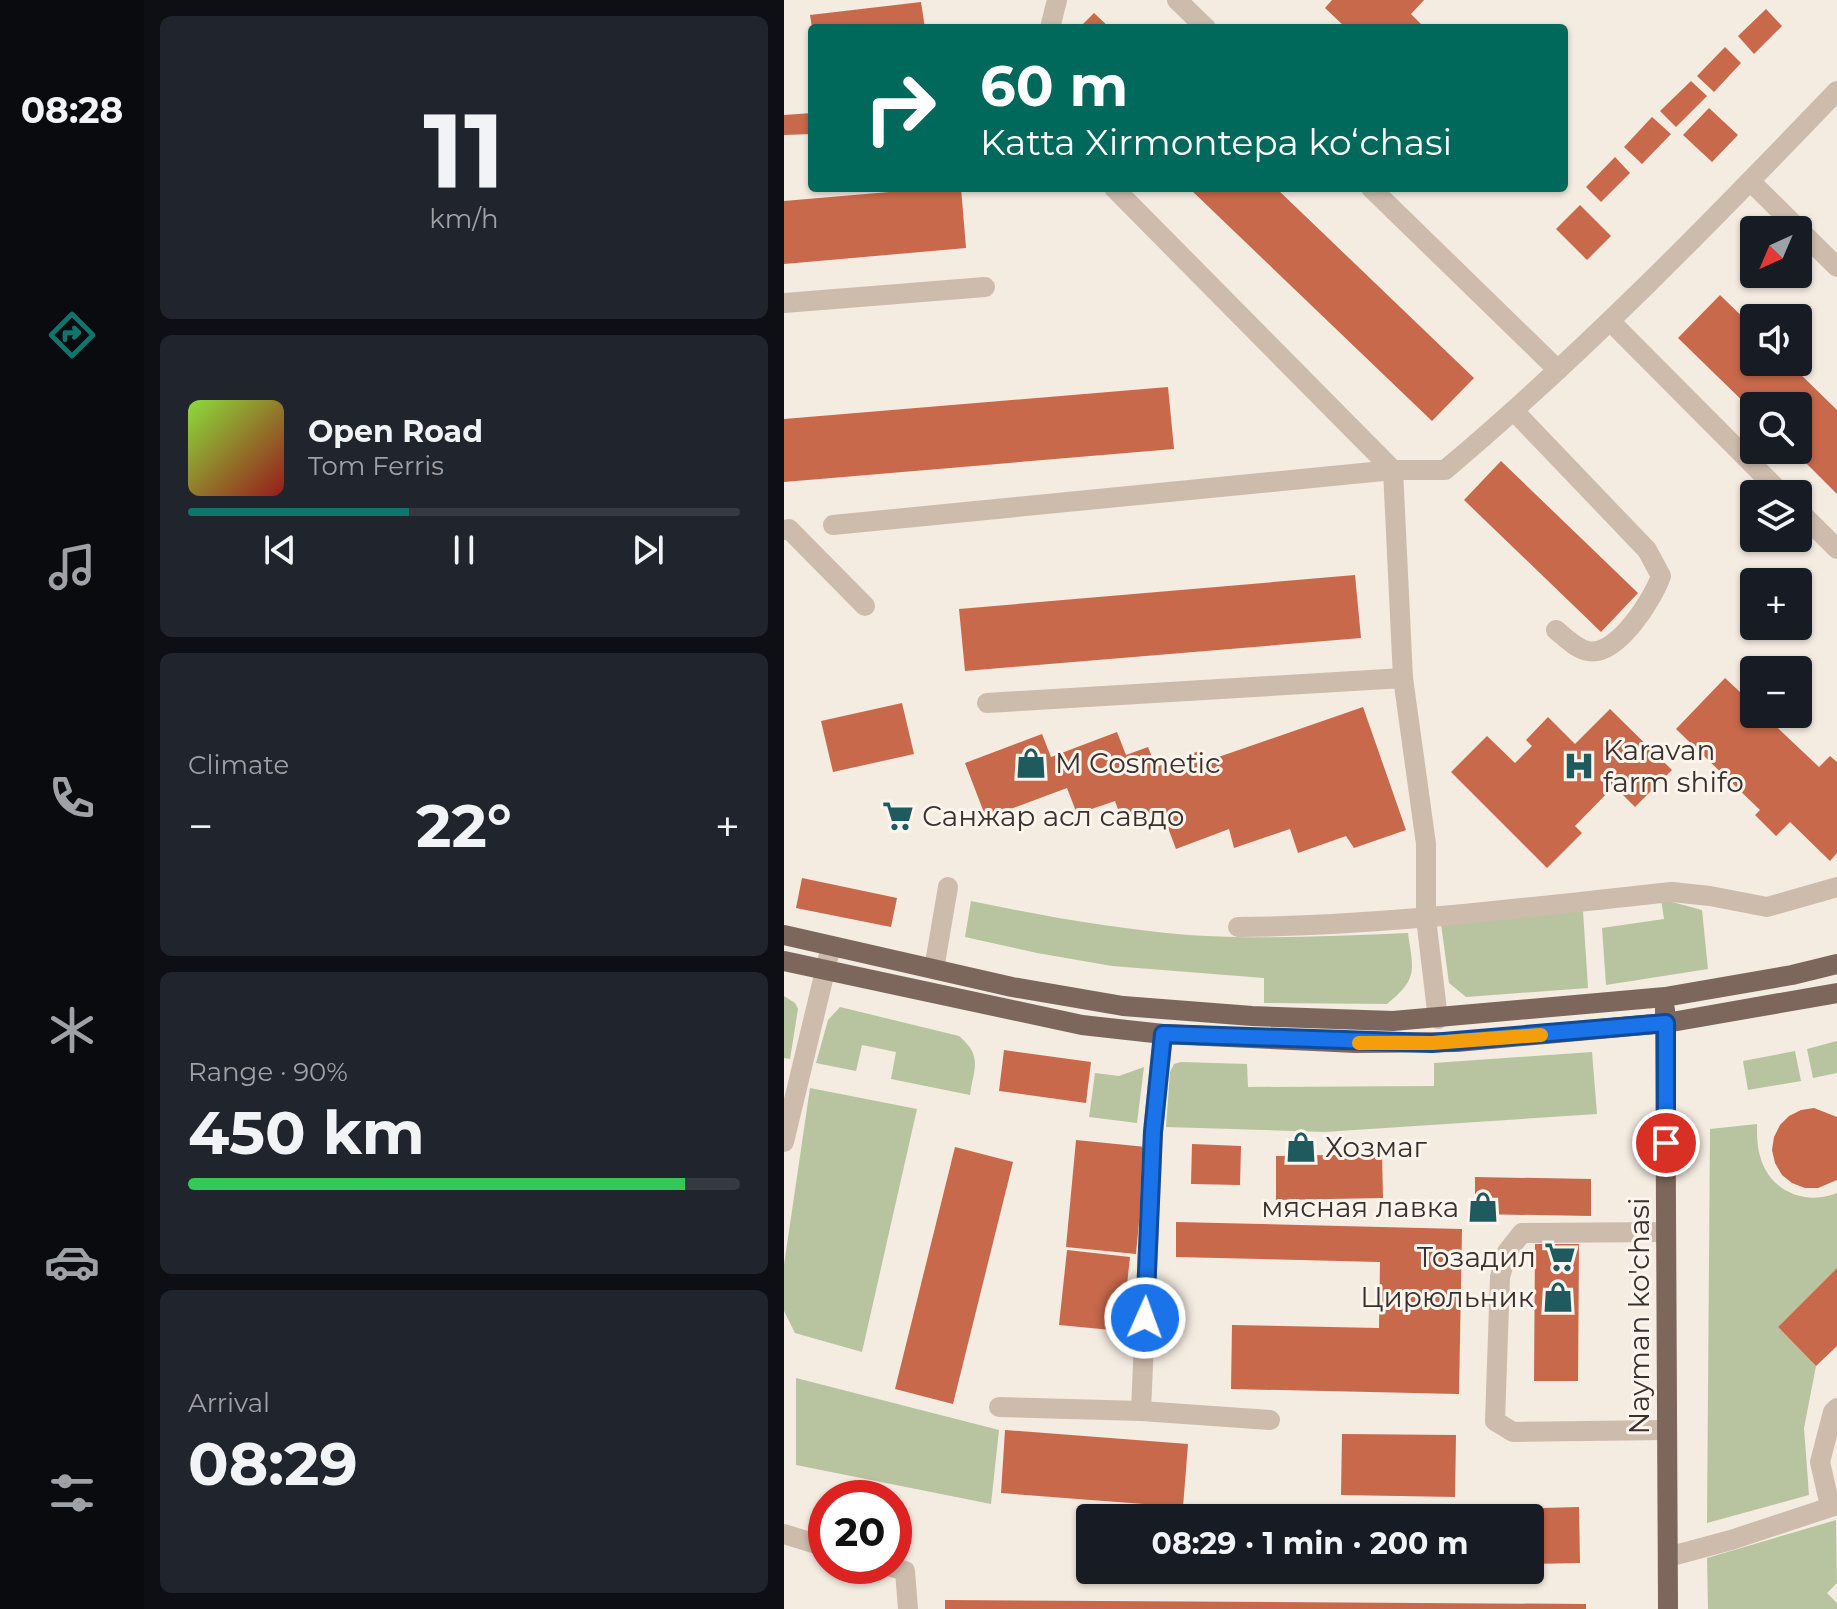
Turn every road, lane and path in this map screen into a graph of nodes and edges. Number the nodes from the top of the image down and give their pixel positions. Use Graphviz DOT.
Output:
graph roads {
  1 [pos="1057,0"];
  2 [pos="1177,0"];
  3 [pos="1051,24"];
  4 [pos="1202,24"];
  5 [pos="1837,91"];
  6 [pos="1750,181"];
  7 [pos="1118,192"];
  8 [pos="1375,192"];
  9 [pos="1837,267"];
  10 [pos="985,287"];
  11 [pos="784,303"];
  12 [pos="1611,322"];
  13 [pos="1558,370"];
  14 [pos="1515,412"];
  15 [pos="1393,470"];
  16 [pos="1768,480"];
  17 [pos="1812,524"];
  18 [pos="833,525"];
  19 [pos="784,530"];
  20 [pos="1837,549"];
  21 [pos="865,606"];
  22 [pos="1556,630"];
  23 [pos="1403,678"];
  24 [pos="987,703"];
  25 [pos="948,887"];
  26 [pos="1837,887"];
  27 [pos="1426,918"];
  28 [pos="1238,927"];
  29 [pos="784,935"];
  30 [pos="831,946"];
  31 [pos="784,961"];
  32 [pos="1837,964"];
  33 [pos="934,969"];
  34 [pos="825,971"];
  35 [pos="1837,993"];
  36 [pos="1665,997"];
  37 [pos="1438,1019"];
  38 [pos="1666,1023"];
  39 [pos="1163,1034"];
  40 [pos="784,1142"];
  41 [pos="1666,1232"];
  42 [pos="999,1407"];
  43 [pos="1837,1408"];
  44 [pos="1141,1411"];
  45 [pos="1270,1420"];
  46 [pos="1667,1430"];
  47 [pos="1833,1506"];
  48 [pos="784,1534"];
  49 [pos="808,1541"];
  50 [pos="1668,1557"];
  51 [pos="906,1584"];
  52 [pos="908,1609"];
  53 [pos="1668,1609"];
  1 -- 3 [label="lane"];
  2 -- 4 [label="lane"];
  5 -- 6 [label="lane"];
  6 -- 9 [label="lane"];
  6 -- 12 [label="lane"];
  7 -- 15 [label="lane"];
  8 -- 13 [label="lane"];
  10 -- 11 [label="lane"];
  12 -- 13 [label="lane"];
  12 -- 16 [label="lane"];
  13 -- 14 [label="lane"];
  14 -- 15 [label="lane"];
  14 -- 22 [label="lane"];
  15 -- 18 [label="lane"];
  15 -- 23 [label="lane"];
  17 -- 20 [label="lane"];
  19 -- 21 [label="lane"];
  23 -- 24 [label="lane"];
  23 -- 27 [label="lane"];
  25 -- 33 [label="lane"];
  26 -- 27 [label="lane"];
  27 -- 28 [label="lane"];
  27 -- 37 [label="lane"];
  29 -- 30 [label="main road"];
  30 -- 33 [label="main road"];
  30 -- 34 [label="lane"];
  31 -- 34 [label="main road"];
  32 -- 36 [label="main road"];
  33 -- 37 [label="main road"];
  34 -- 39 [label="main road"];
  34 -- 40 [label="lane"];
  35 -- 38 [label="main road"];
  36 -- 37 [label="main road"];
  36 -- 38 [label="main road, Nayman ko'chasi"];
  38 -- 39 [label="main road"];
  38 -- 41 [label="main road, Nayman ko'chasi"];
  39 -- 44 [label="lane"];
  41 -- 46 [label="main road, Nayman ko'chasi"];
  41 -- 46 [label="lane"];
  42 -- 44 [label="lane"];
  43 -- 47 [label="lane"];
  44 -- 45 [label="lane"];
  46 -- 50 [label="main road, Nayman ko'chasi"];
  47 -- 50 [label="lane"];
  48 -- 49 [label="lane"];
  50 -- 53 [label="main road, Nayman ko'chasi"];
  51 -- 52 [label="lane"];
}
